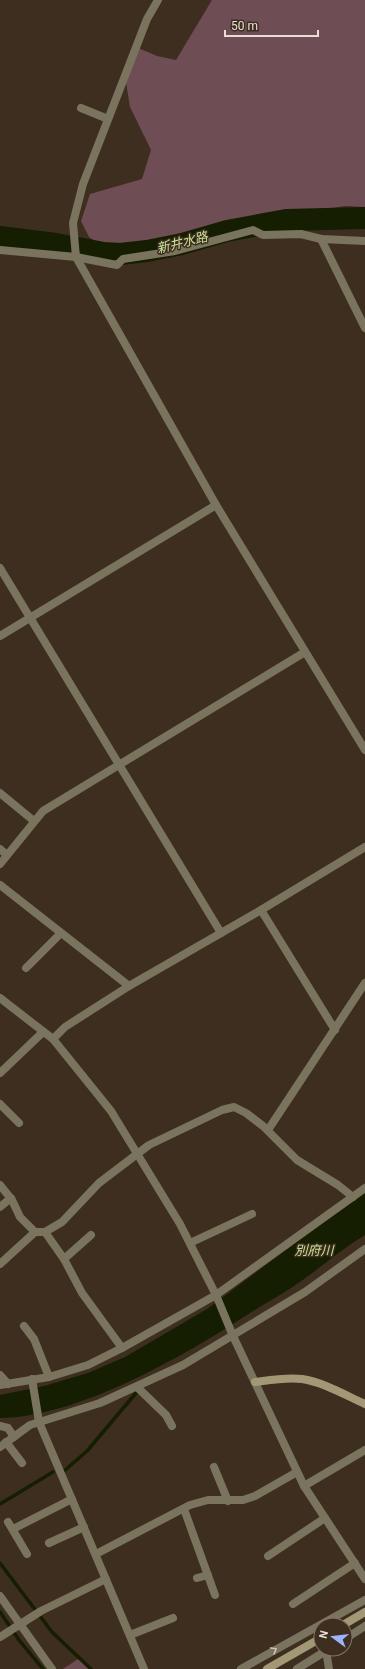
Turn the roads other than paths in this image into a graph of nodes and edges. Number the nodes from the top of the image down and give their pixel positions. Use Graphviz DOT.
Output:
graph roads {
  1 [pos="158,0"];
  2 [pos="81,108"];
  3 [pos="108,119"];
  4 [pos="321,239"];
  5 [pos="365,241"];
  6 [pos="0,250"];
  7 [pos="76,257"];
  8 [pos="365,328"];
  9 [pos="216,505"];
  10 [pos="0,568"];
  11 [pos="30,618"];
  12 [pos="0,636"];
  13 [pos="305,652"];
  14 [pos="365,750"];
  15 [pos="118,764"];
  16 [pos="0,793"];
  17 [pos="34,821"];
  18 [pos="365,847"];
  19 [pos="0,849"];
  20 [pos="7,855"];
  21 [pos="0,864"];
  22 [pos="0,885"];
  23 [pos="261,910"];
  24 [pos="61,933"];
  25 [pos="221,933"];
  26 [pos="26,968"];
  27 [pos="365,983"];
  28 [pos="128,986"];
  29 [pos="0,998"];
  30 [pos="335,1030"];
  31 [pos="43,1032"];
  32 [pos="53,1039"];
  33 [pos="0,1073"];
  34 [pos="0,1104"];
  35 [pos="20,1123"];
  36 [pos="268,1130"];
  37 [pos="138,1155"];
  38 [pos="0,1185"];
  39 [pos="365,1188"];
  40 [pos="353,1197"];
  41 [pos="11,1198"];
  42 [pos="0,1207"];
  43 [pos="252,1214"];
  44 [pos="35,1232"];
  45 [pos="45,1232"];
  46 [pos="91,1235"];
  47 [pos="190,1243"];
  48 [pos="365,1249"];
  49 [pos="64,1259"];
  50 [pos="0,1264"];
  51 [pos="216,1296"];
  52 [pos="24,1326"];
  53 [pos="233,1336"];
  54 [pos="122,1348"];
  55 [pos="0,1375"];
  56 [pos="50,1377"];
  57 [pos="32,1379"];
  58 [pos="255,1382"];
  59 [pos="4,1385"];
  60 [pos="137,1387"];
  61 [pos="365,1404"];
  62 [pos="39,1422"];
  63 [pos="0,1426"];
  64 [pos="172,1426"];
  65 [pos="14,1437"];
  66 [pos="3,1444"];
  67 [pos="365,1450"];
  68 [pos="22,1463"];
  69 [pos="214,1467"];
  70 [pos="297,1472"];
  71 [pos="304,1486"];
  72 [pos="72,1499"];
  73 [pos="228,1500"];
  74 [pos="184,1509"];
  75 [pos="325,1518"];
  76 [pos="8,1522"];
  77 [pos="84,1527"];
  78 [pos="13,1529"];
  79 [pos="49,1543"];
  80 [pos="27,1554"];
  81 [pos="96,1554"];
  82 [pos="268,1556"];
  83 [pos="355,1563"];
  84 [pos="208,1575"];
  85 [pos="197,1578"];
  86 [pos="106,1579"];
  87 [pos="365,1579"];
  88 [pos="214,1595"];
  89 [pos="0,1596"];
  90 [pos="365,1600"];
  91 [pos="293,1604"];
  92 [pos="365,1612"];
  93 [pos="173,1618"];
  94 [pos="353,1619"];
  95 [pos="365,1626"];
  96 [pos="14,1628"];
  97 [pos="353,1634"];
  98 [pos="130,1635"];
  99 [pos="0,1637"];
  100 [pos="313,1643"];
  101 [pos="317,1657"];
  102 [pos="328,1657"];
  103 [pos="52,1669"];
  104 [pos="144,1669"];
  105 [pos="240,1669"];
  106 [pos="267,1669"];
  107 [pos="297,1669"];
  108 [pos="329,1669"];
  1 -- 3 [label="street"];
  2 -- 3 [label="street"];
  3 -- 7 [label="street"];
  4 -- 5 [label="street"];
  4 -- 7 [label="street"];
  4 -- 8 [label="street"];
  6 -- 7 [label="street"];
  7 -- 9 [label="street"];
  9 -- 11 [label="street"];
  9 -- 13 [label="street"];
  10 -- 11 [label="street"];
  11 -- 12 [label="street"];
  11 -- 15 [label="street"];
  13 -- 14 [label="street"];
  13 -- 15 [label="street"];
  15 -- 17 [label="street"];
  15 -- 25 [label="street"];
  16 -- 17 [label="street"];
  17 -- 20 [label="street"];
  18 -- 23 [label="street"];
  19 -- 20 [label="street"];
  20 -- 21 [label="street"];
  22 -- 24 [label="street"];
  23 -- 25 [label="street"];
  23 -- 30 [label="street"];
  24 -- 26 [label="street"];
  24 -- 28 [label="street"];
  25 -- 28 [label="street"];
  27 -- 30 [label="street"];
  28 -- 32 [label="street"];
  29 -- 31 [label="street"];
  30 -- 36 [label="street"];
  31 -- 32 [label="street"];
  31 -- 33 [label="street"];
  32 -- 37 [label="street"];
  34 -- 35 [label="street"];
  36 -- 37 [label="street"];
  36 -- 40 [label="street"];
  37 -- 45 [label="street"];
  37 -- 47 [label="street"];
  38 -- 41 [label="street"];
  39 -- 40 [label="street"];
  40 -- 51 [label="street"];
  41 -- 42 [label="street"];
  41 -- 44 [label="street"];
  43 -- 47 [label="street"];
  44 -- 45 [label="street"];
  44 -- 50 [label="street"];
  45 -- 49 [label="street"];
  46 -- 49 [label="street"];
  47 -- 51 [label="street"];
  48 -- 53 [label="street"];
  49 -- 54 [label="street"];
  51 -- 53 [label="street"];
  51 -- 54 [label="street"];
  52 -- 56 [label="street"];
  53 -- 58 [label="street"];
  53 -- 60 [label="street"];
  54 -- 56 [label="street"];
  55 -- 59 [label="street"];
  56 -- 57 [label="street"];
  57 -- 59 [label="street"];
  57 -- 62 [label="street"];
  58 -- 61 [label="street"];
  58 -- 70 [label="street"];
  60 -- 62 [label="street"];
  60 -- 64 [label="street"];
  62 -- 65 [label="street"];
  62 -- 72 [label="street"];
  63 -- 65 [label="street"];
  65 -- 66 [label="street"];
  66 -- 68 [label="street"];
  67 -- 71 [label="street"];
  69 -- 73 [label="street"];
  70 -- 71 [label="street"];
  70 -- 73 [label="street"];
  71 -- 75 [label="street"];
  72 -- 77 [label="street"];
  72 -- 78 [label="street"];
  73 -- 74 [label="street"];
  74 -- 81 [label="street"];
  74 -- 84 [label="street"];
  75 -- 82 [label="street"];
  75 -- 83 [label="street"];
  76 -- 78 [label="street"];
  77 -- 79 [label="street"];
  77 -- 81 [label="street"];
  78 -- 80 [label="street"];
  81 -- 86 [label="street"];
  83 -- 87 [label="street"];
  83 -- 91 [label="street"];
  84 -- 85 [label="street"];
  84 -- 88 [label="street"];
  86 -- 96 [label="street"];
  86 -- 98 [label="street"];
  89 -- 96 [label="street"];
  105 -- 90 [label="street, one-way"];
  92 -- 94 [label="street"];
  93 -- 98 [label="street"];
  95 -- 97 [label="street"];
  96 -- 99 [label="street"];
  96 -- 103 [label="street"];
  98 -- 104 [label="street"];
  100 -- 106 [label="street"];
  101 -- 107 [label="street"];
  102 -- 108 [label="street"];
}
